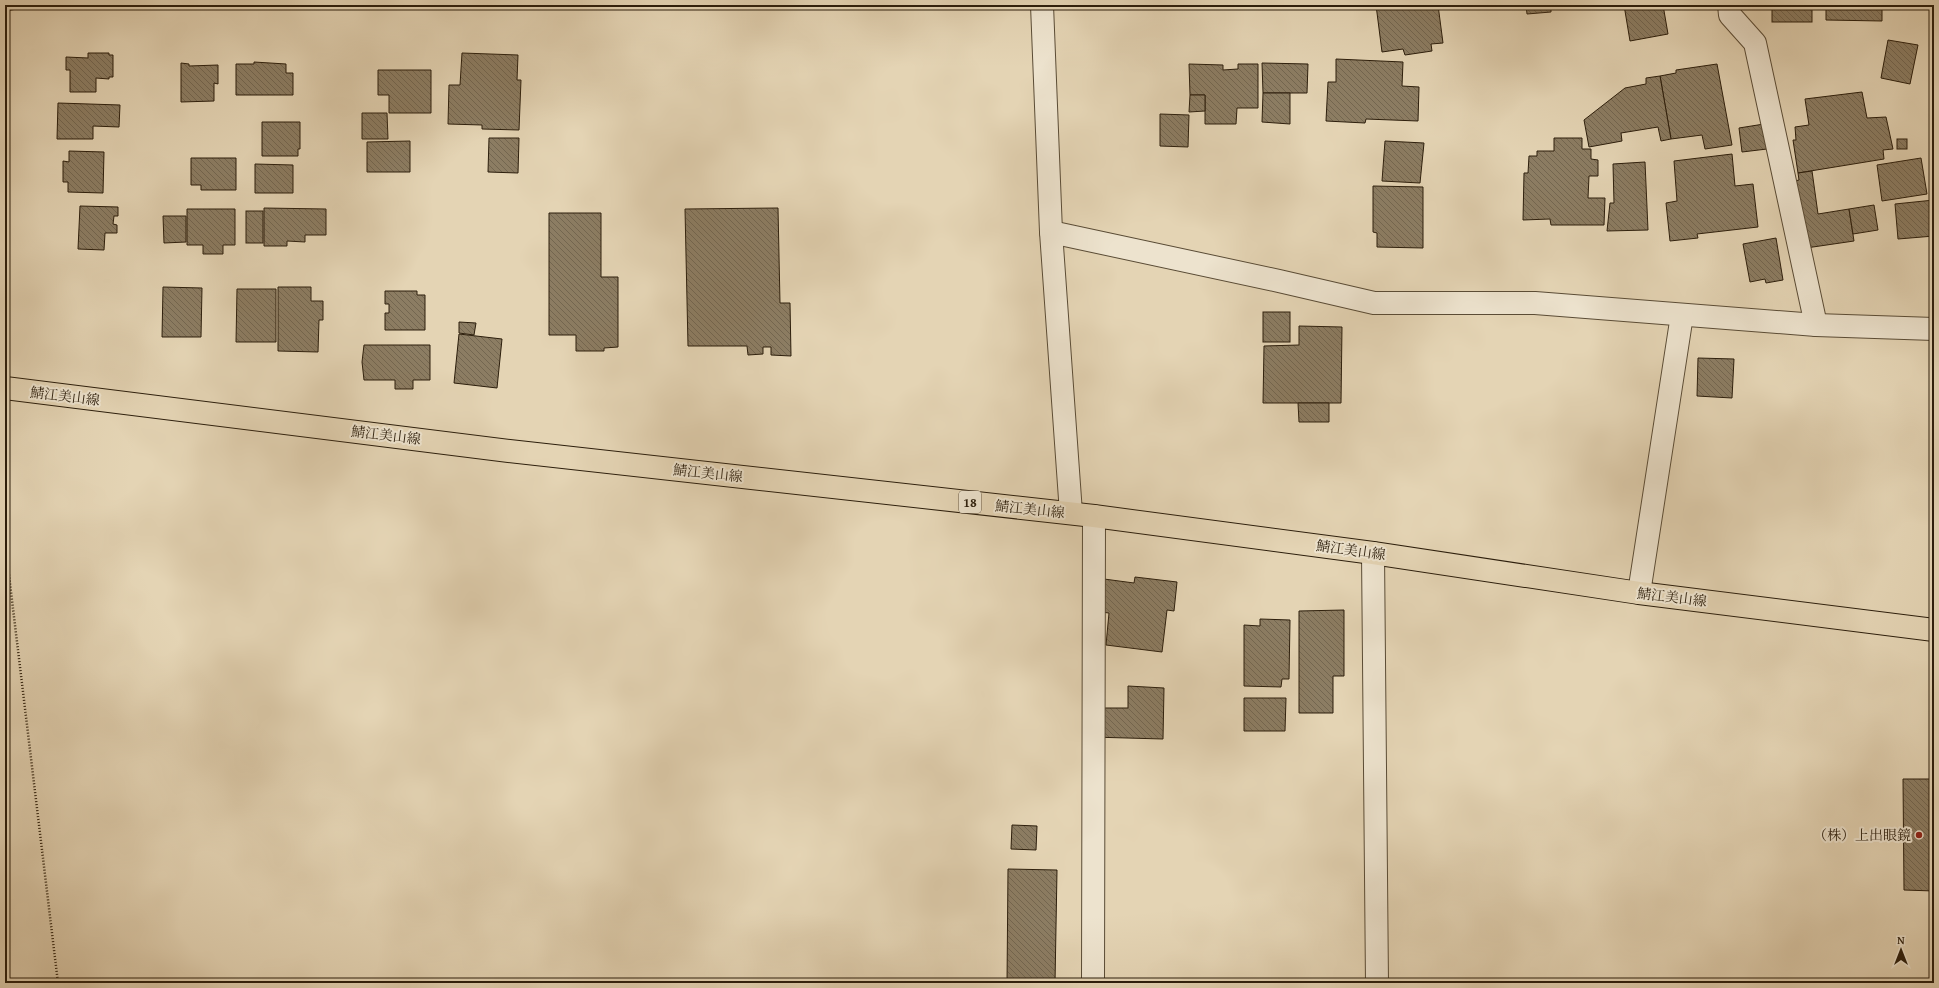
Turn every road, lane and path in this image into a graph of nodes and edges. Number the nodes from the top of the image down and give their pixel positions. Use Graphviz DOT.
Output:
graph roads {
  1 [pos="1042,5"];
  2 [pos="1729,5"];
  3 [pos="1051,232"];
  4 [pos="1682,315"];
  5 [pos="1816,325"];
  6 [pos="1934,328"];
  7 [pos="5,388"];
  8 [pos="1071,513"];
  9 [pos="1094,516"];
  10 [pos="5,542"];
  11 [pos="1373,553"];
  12 [pos="1639,593"];
  13 [pos="1934,630"];
  14 [pos="58,983"];
  15 [pos="1093,983"];
  16 [pos="1377,983"];
  1 -- 3 [label="street"];
  2 -- 5 [label="street"];
  3 -- 4 [label="street"];
  3 -- 8 [label="street"];
  4 -- 5 [label="street"];
  4 -- 12 [label="street"];
  5 -- 6 [label="street"];
  7 -- 8 [label="main road, 鯖江美山線 / 18"];
  8 -- 9 [label="main road, 鯖江美山線 / 18"];
  9 -- 11 [label="main road, 鯖江美山線 / 18"];
  9 -- 15 [label="street"];
  10 -- 14 [label="path"];
  11 -- 12 [label="main road, 鯖江美山線 / 18"];
  11 -- 16 [label="street"];
  12 -- 13 [label="main road, 鯖江美山線 / 18"];
}
